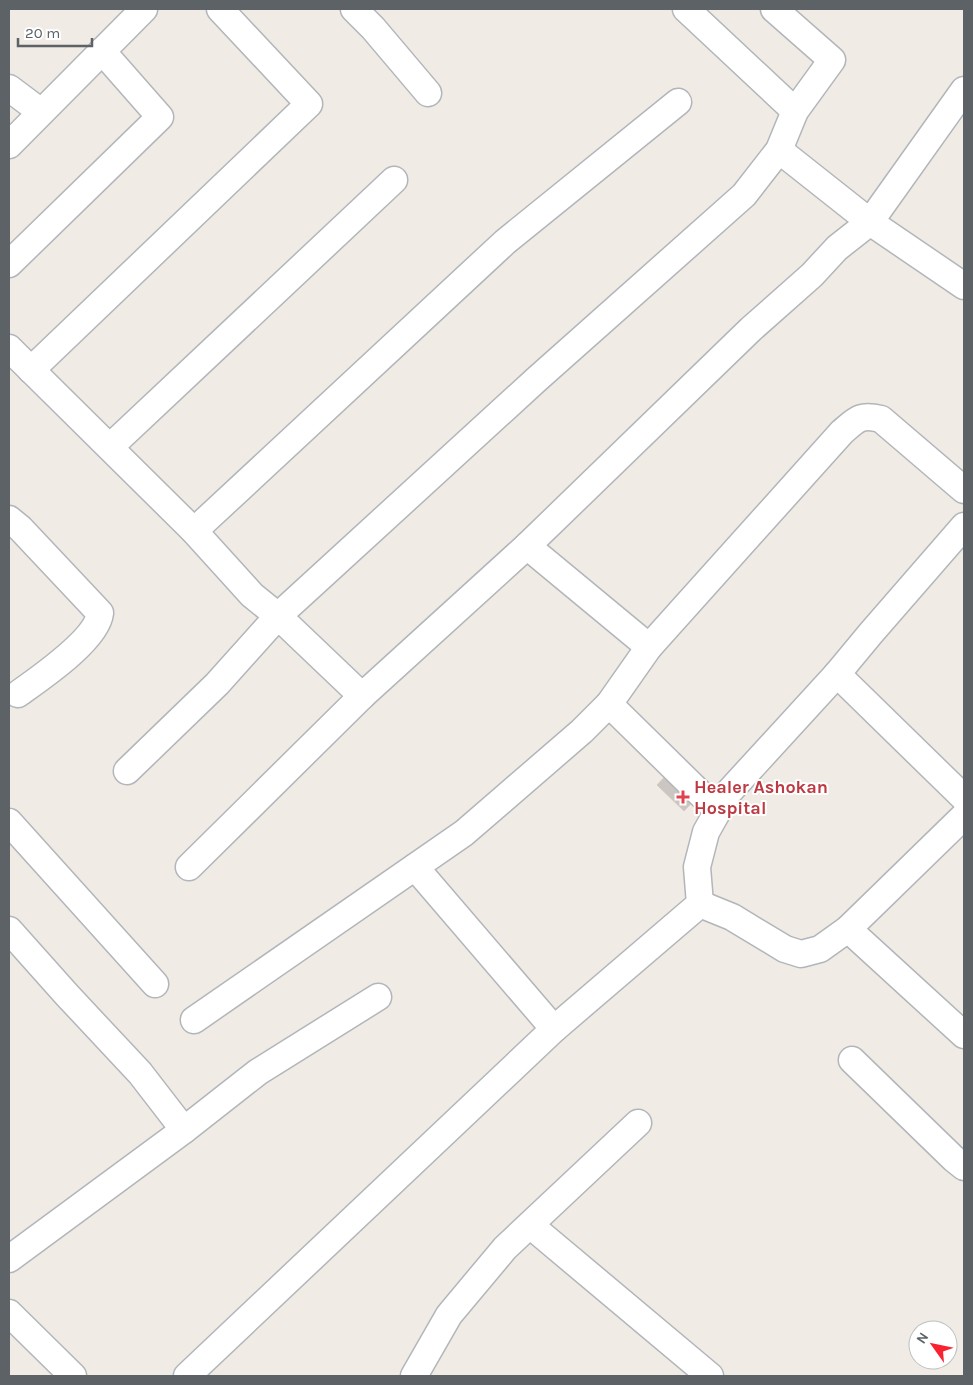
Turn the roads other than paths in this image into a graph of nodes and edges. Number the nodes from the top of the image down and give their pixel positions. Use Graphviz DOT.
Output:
graph roads {
  1 [pos="144,9"];
  2 [pos="220,9"];
  3 [pos="354,9"];
  4 [pos="686,9"];
  5 [pos="774,9"];
  6 [pos="102,51"];
  7 [pos="9,88"];
  8 [pos="964,90"];
  9 [pos="428,93"];
  10 [pos="678,102"];
  11 [pos="795,111"];
  12 [pos="41,112"];
  13 [pos="9,145"];
  14 [pos="779,150"];
  15 [pos="394,180"];
  16 [pos="870,222"];
  17 [pos="9,264"];
  18 [pos="962,278"];
  19 [pos="9,348"];
  20 [pos="31,370"];
  21 [pos="110,448"];
  22 [pos="964,490"];
  23 [pos="964,526"];
  24 [pos="13,529"];
  25 [pos="194,531"];
  26 [pos="527,546"];
  27 [pos="278,616"];
  28 [pos="649,647"];
  29 [pos="837,674"];
  30 [pos="18,694"];
  31 [pos="362,696"];
  32 [pos="609,704"];
  33 [pos="127,772"];
  34 [pos="964,798"];
  35 [pos="718,811"];
  36 [pos="964,816"];
  37 [pos="9,822"];
  38 [pos="189,867"];
  39 [pos="415,867"];
  40 [pos="700,904"];
  41 [pos="848,929"];
  42 [pos="9,930"];
  43 [pos="155,984"];
  44 [pos="378,997"];
  45 [pos="194,1020"];
  46 [pos="554,1029"];
  47 [pos="964,1035"];
  48 [pos="852,1060"];
  49 [pos="638,1123"];
  50 [pos="184,1130"];
  51 [pos="964,1167"];
  52 [pos="530,1224"];
  53 [pos="9,1259"];
  54 [pos="9,1313"];
  55 [pos="74,1376"];
  56 [pos="187,1376"];
  57 [pos="414,1376"];
  58 [pos="710,1376"];
  1 -- 6 [label="street"];
  2 -- 20 [label="street"];
  3 -- 9 [label="street"];
  4 -- 11 [label="street"];
  5 -- 11 [label="street"];
  6 -- 12 [label="street"];
  6 -- 17 [label="street"];
  7 -- 12 [label="street"];
  8 -- 16 [label="street"];
  10 -- 25 [label="street"];
  11 -- 14 [label="street"];
  12 -- 13 [label="street"];
  14 -- 16 [label="street"];
  14 -- 27 [label="street"];
  15 -- 21 [label="street"];
  16 -- 18 [label="street"];
  16 -- 26 [label="street"];
  19 -- 20 [label="street"];
  20 -- 21 [label="street"];
  21 -- 25 [label="street"];
  22 -- 28 [label="street"];
  23 -- 29 [label="street"];
  24 -- 30 [label="street"];
  25 -- 27 [label="street"];
  26 -- 28 [label="street"];
  26 -- 31 [label="street"];
  27 -- 31 [label="street"];
  27 -- 33 [label="street"];
  28 -- 32 [label="street"];
  29 -- 34 [label="street"];
  29 -- 35 [label="street"];
  31 -- 38 [label="street"];
  32 -- 35 [label="street"];
  32 -- 39 [label="street"];
  35 -- 40 [label="street"];
  36 -- 41 [label="street"];
  37 -- 43 [label="street"];
  39 -- 45 [label="street"];
  39 -- 46 [label="street"];
  40 -- 41 [label="street"];
  40 -- 46 [label="street"];
  41 -- 47 [label="street"];
  42 -- 50 [label="street"];
  44 -- 50 [label="street"];
  46 -- 56 [label="street"];
  48 -- 51 [label="street"];
  49 -- 52 [label="street"];
  50 -- 53 [label="street"];
  52 -- 57 [label="street"];
  52 -- 58 [label="street"];
  54 -- 55 [label="street"];
}
